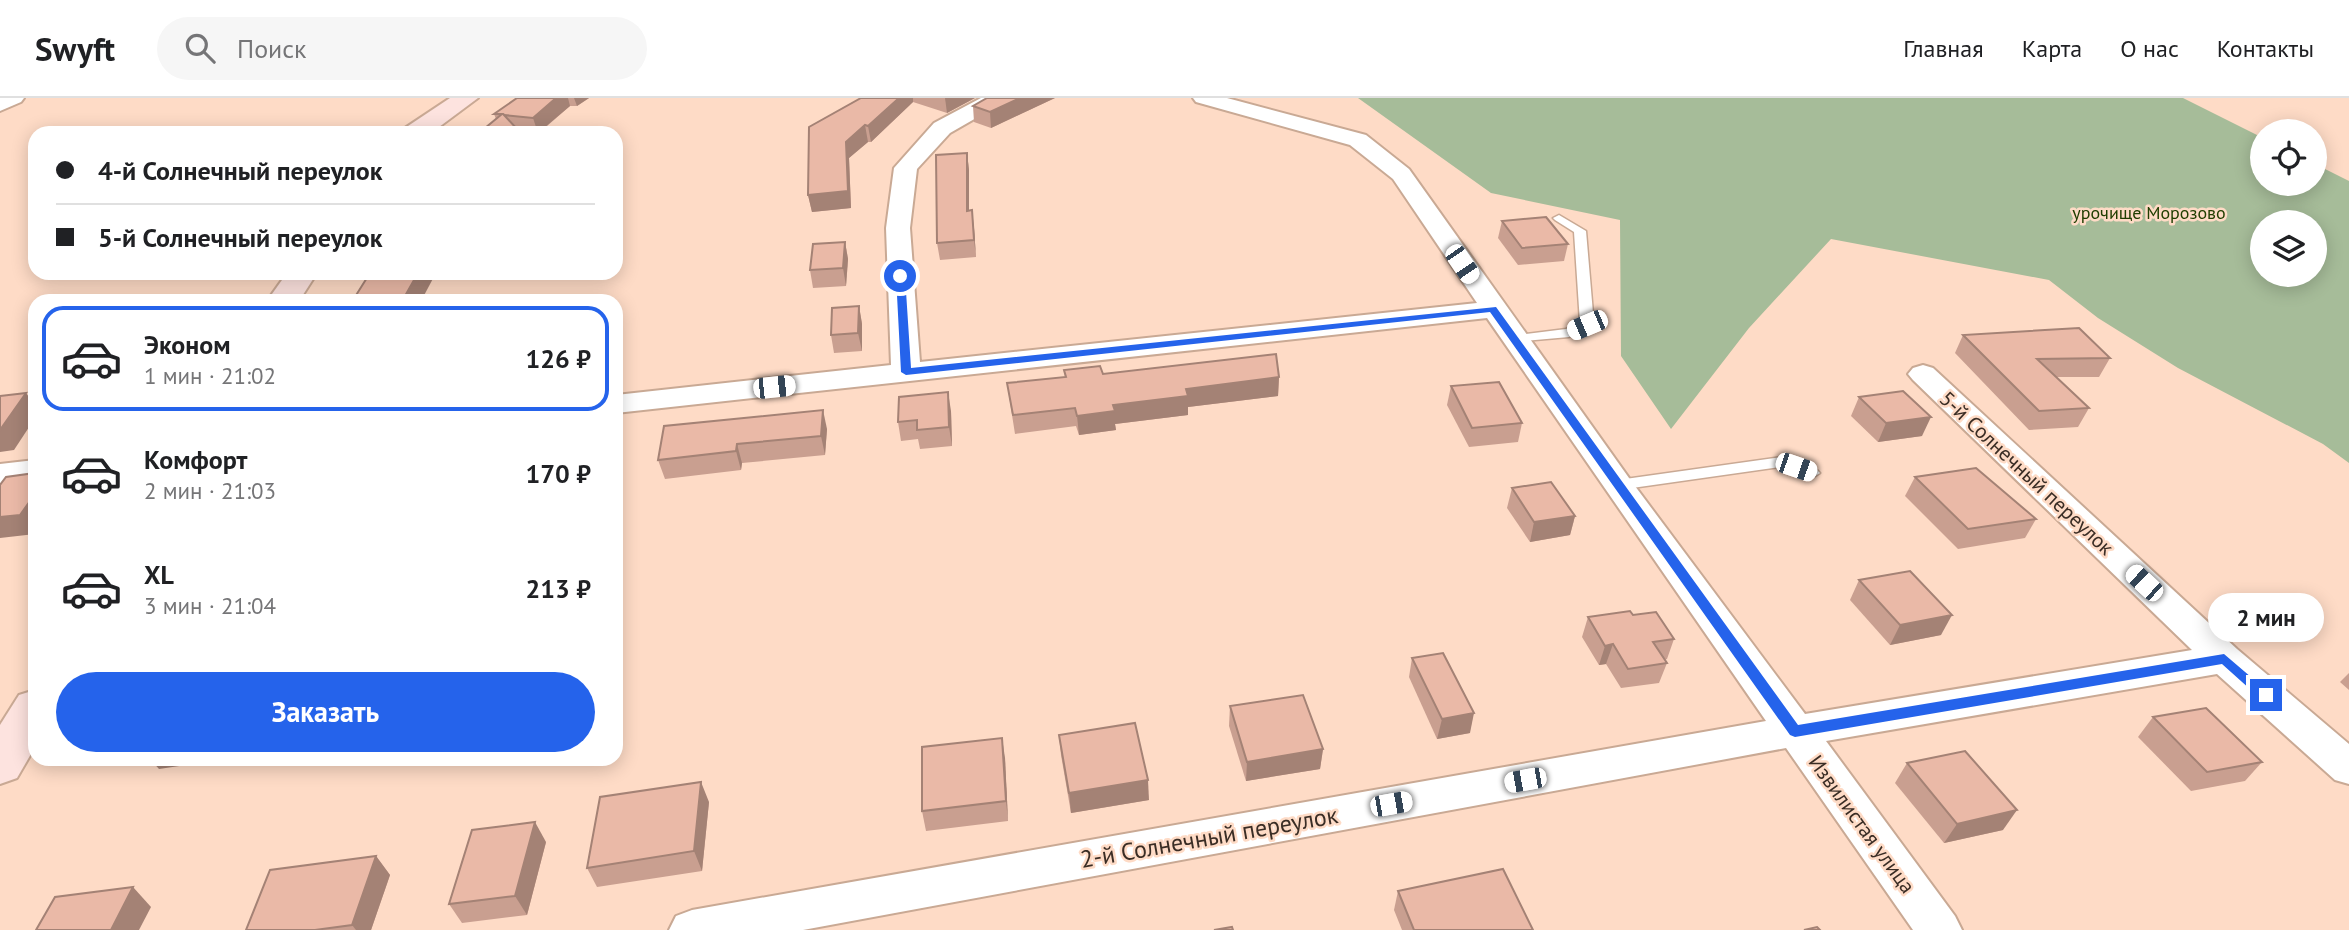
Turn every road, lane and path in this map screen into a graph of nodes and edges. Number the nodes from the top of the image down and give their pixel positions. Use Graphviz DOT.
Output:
graph roads {
  1 [pos="14,98"];
  2 [pos="466,98"];
  3 [pos="997,98"];
  4 [pos="1203,98"];
  5 [pos="0,105"];
  6 [pos="424,126"];
  7 [pos="1559,218"];
  8 [pos="1493,309"];
  9 [pos="1516,339"];
  10 [pos="906,372"];
  11 [pos="1923,374"];
  12 [pos="623,403"];
  13 [pos="28,471"];
  14 [pos="1812,472"];
  15 [pos="0,474"];
  16 [pos="1618,485"];
  17 [pos="2224,659"];
  18 [pos="28,719"];
  19 [pos="1795,731"];
  20 [pos="0,765"];
  21 [pos="2349,768"];
  22 [pos="692,930"];
  23 [pos="1939,930"];
  1 -- 5 [label="street"];
  2 -- 6 [label="street"];
  3 -- 10 [label="street"];
  4 -- 8 [label="street, Извилистая улица"];
  7 -- 9 [label="lane"];
  8 -- 9 [label="street, Извилистая улица"];
  8 -- 10 [label="street"];
  9 -- 16 [label="street, Извилистая улица"];
  10 -- 12 [label="street"];
  11 -- 17 [label="street, 5-й Солнечный переулок"];
  13 -- 15 [label="street"];
  14 -- 16 [label="lane"];
  16 -- 19 [label="street, Извилистая улица"];
  17 -- 19 [label="street, 2-й Солнечный переулок"];
  17 -- 21 [label="street, 5-й Солнечный переулок"];
  18 -- 20 [label="street"];
  19 -- 22 [label="street, 2-й Солнечный переулок"];
  19 -- 23 [label="street, Извилистая улица"];
}
